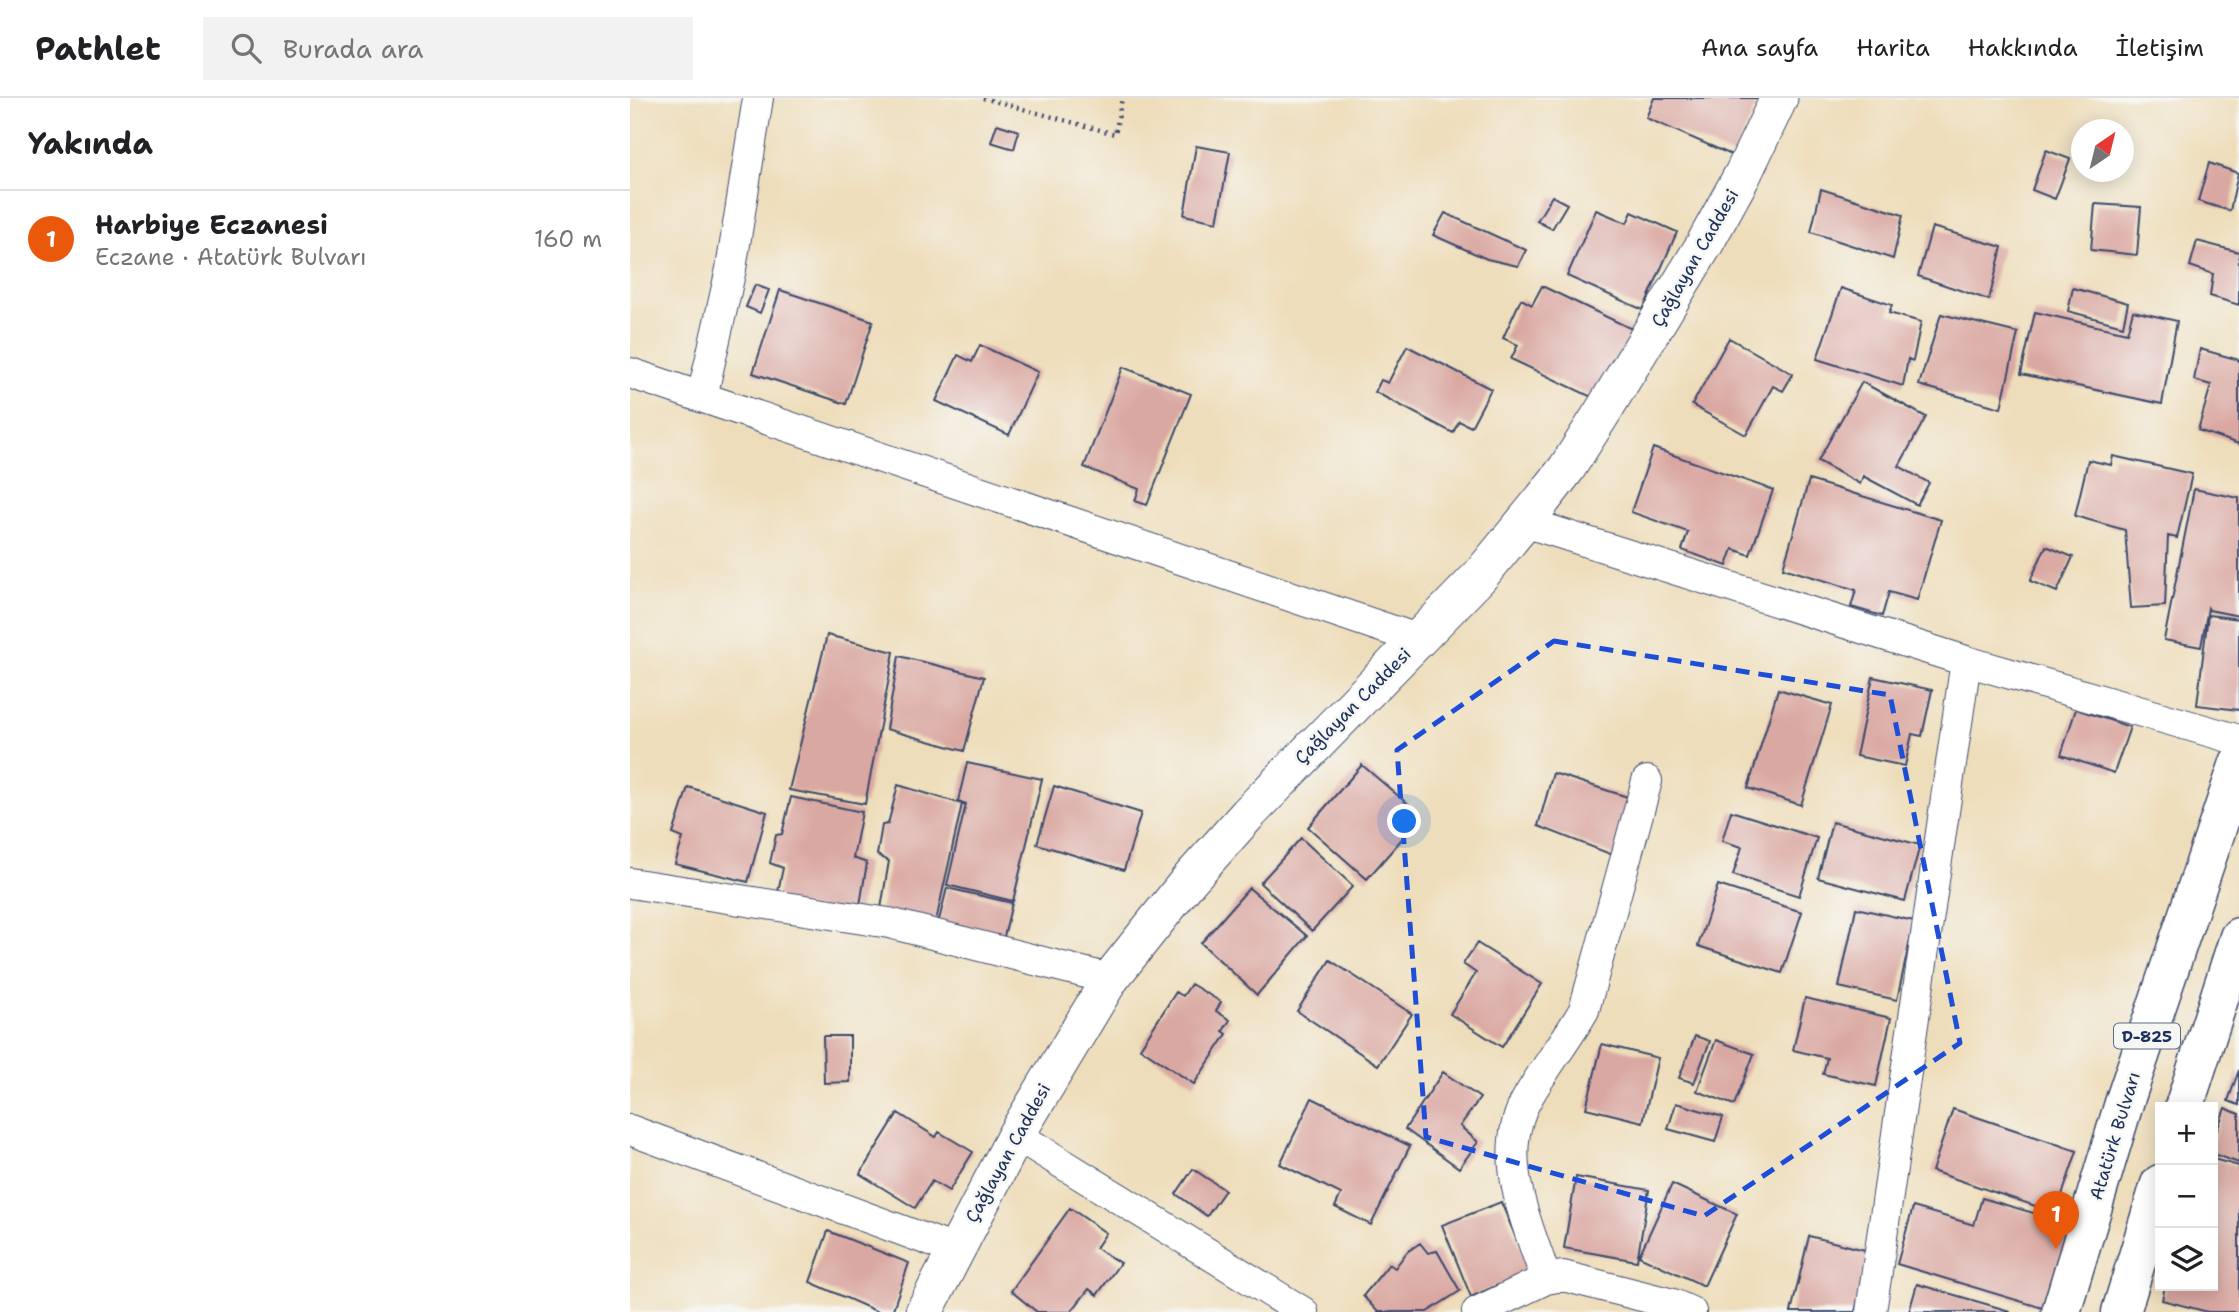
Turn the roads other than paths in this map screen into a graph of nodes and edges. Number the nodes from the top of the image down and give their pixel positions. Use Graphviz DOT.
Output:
graph roads {
  1 [pos="758,98"];
  2 [pos="1779,98"];
  3 [pos="630,373"];
  4 [pos="702,397"];
  5 [pos="1524,522"];
  6 [pos="1420,640"];
  7 [pos="1966,661"];
  8 [pos="2239,740"];
  9 [pos="2239,763"];
  10 [pos="1647,780"];
  11 [pos="630,883"];
  12 [pos="2239,937"];
  13 [pos="1110,979"];
  14 [pos="2186,1102"];
  15 [pos="630,1130"];
  16 [pos="1016,1135"];
  17 [pos="2155,1200"];
  18 [pos="955,1250"];
  19 [pos="1546,1279"];
  20 [pos="924,1312"];
  21 [pos="1303,1312"];
  22 [pos="1477,1312"];
  23 [pos="1691,1312"];
  24 [pos="1871,1312"];
  25 [pos="2061,1312"];
  26 [pos="2121,1312"];
  1 -- 4 [label="street"];
  2 -- 5 [label="street, Çağlayan Caddesi"];
  3 -- 4 [label="street"];
  4 -- 6 [label="street"];
  5 -- 6 [label="street, Çağlayan Caddesi"];
  5 -- 7 [label="street"];
  6 -- 13 [label="street, Çağlayan Caddesi"];
  7 -- 8 [label="street"];
  7 -- 24 [label="street"];
  9 -- 25 [label="highway, Atatürk Bulvarı / D-825"];
  10 -- 19 [label="street"];
  11 -- 13 [label="street"];
  12 -- 14 [label="highway, D-825"];
  13 -- 16 [label="street, Çağlayan Caddesi"];
  15 -- 18 [label="street"];
  16 -- 18 [label="street, Çağlayan Caddesi"];
  16 -- 21 [label="street"];
  17 -- 26 [label="highway"];
  18 -- 20 [label="street, Çağlayan Caddesi"];
  19 -- 22 [label="street"];
  19 -- 23 [label="street"];
}
